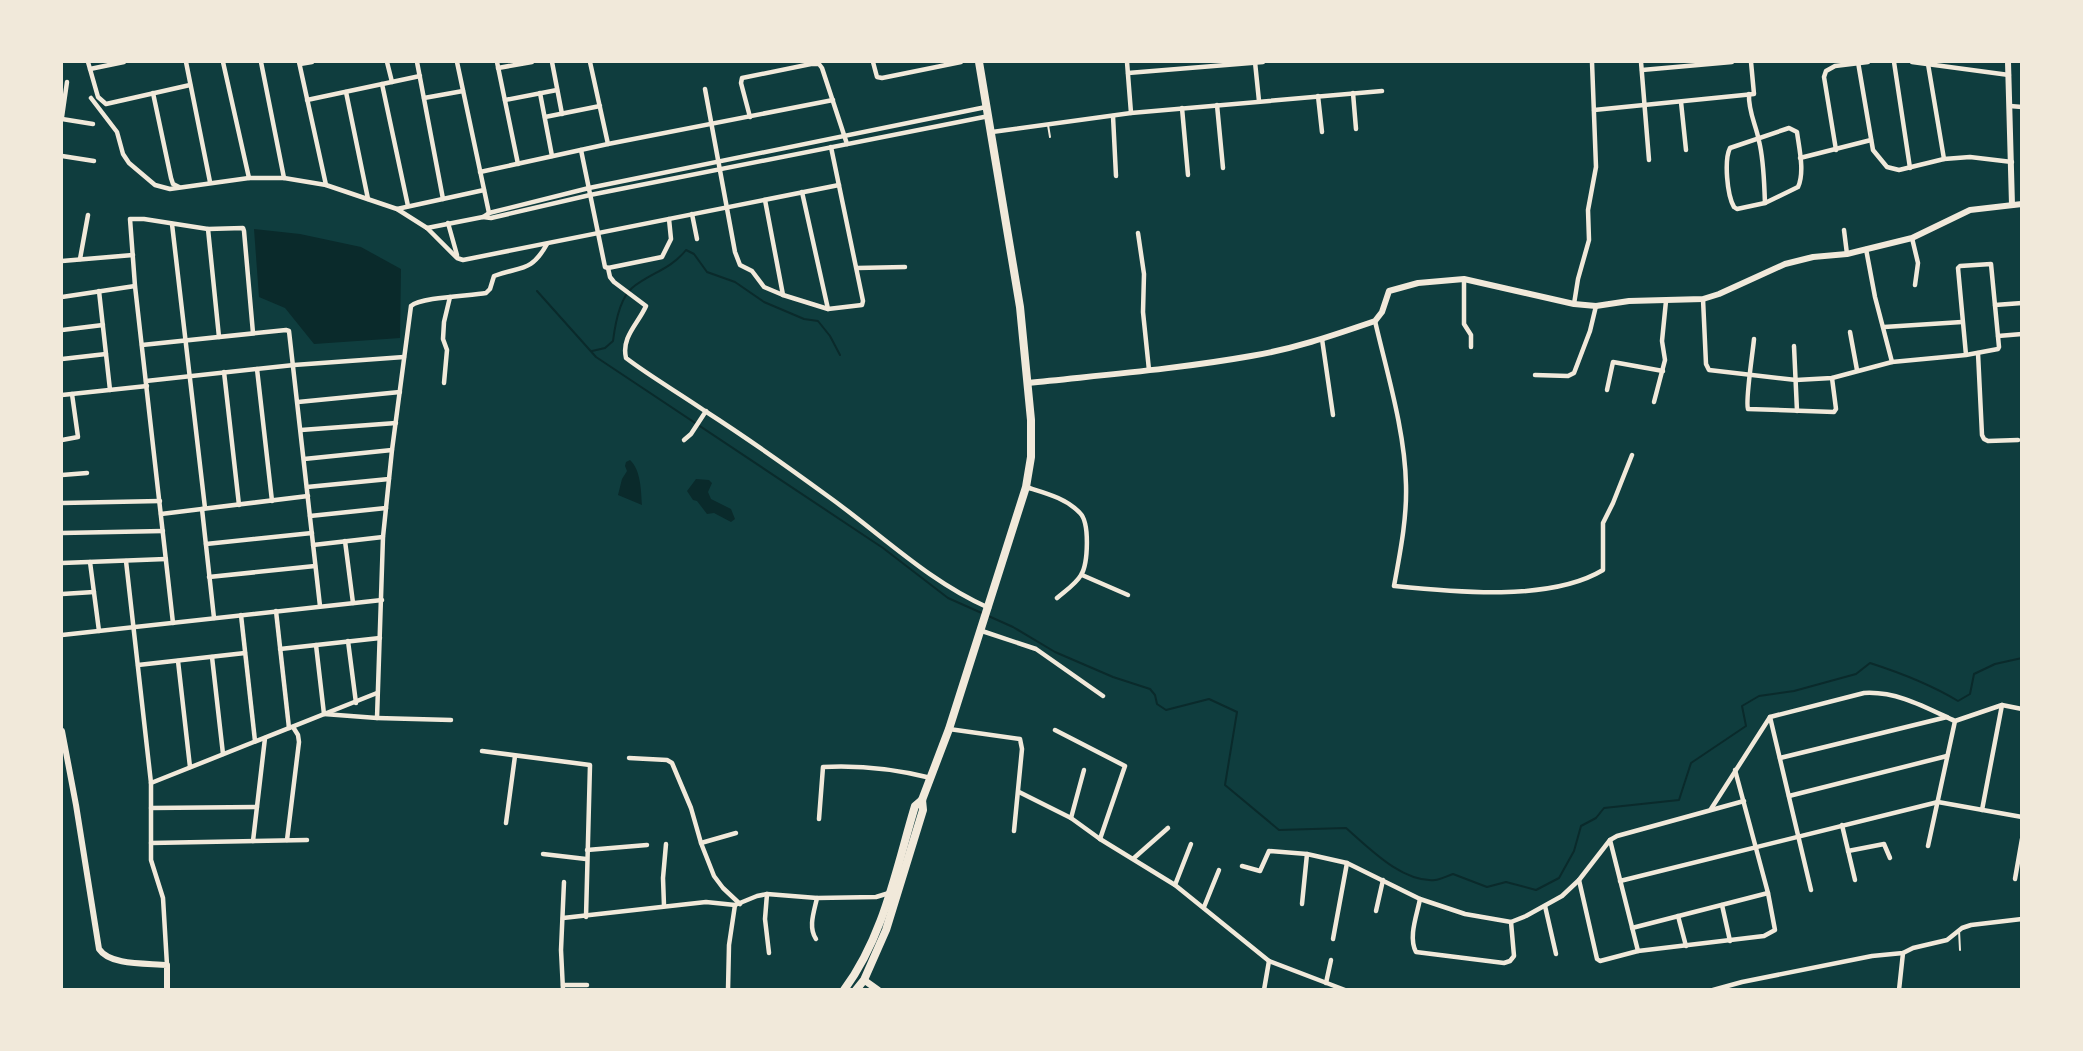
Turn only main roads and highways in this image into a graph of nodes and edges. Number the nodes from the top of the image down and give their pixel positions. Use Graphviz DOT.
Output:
graph roads {
  1 [pos="979,62"];
  2 [pos="922,800"];
  3 [pos="882,929"];
  4 [pos="864,980"];
  5 [pos="844,990"];
  6 [pos="856,990"];
  7 [pos="878,990"];
  1 -- 2 [label="main road"];
  2 -- 3 [label="main road"];
  2 -- 3 [label="main road"];
  3 -- 4 [label="main road"];
  3 -- 5 [label="main road"];
  4 -- 6 [label="main road"];
  4 -- 7 [label="main road"];
}
